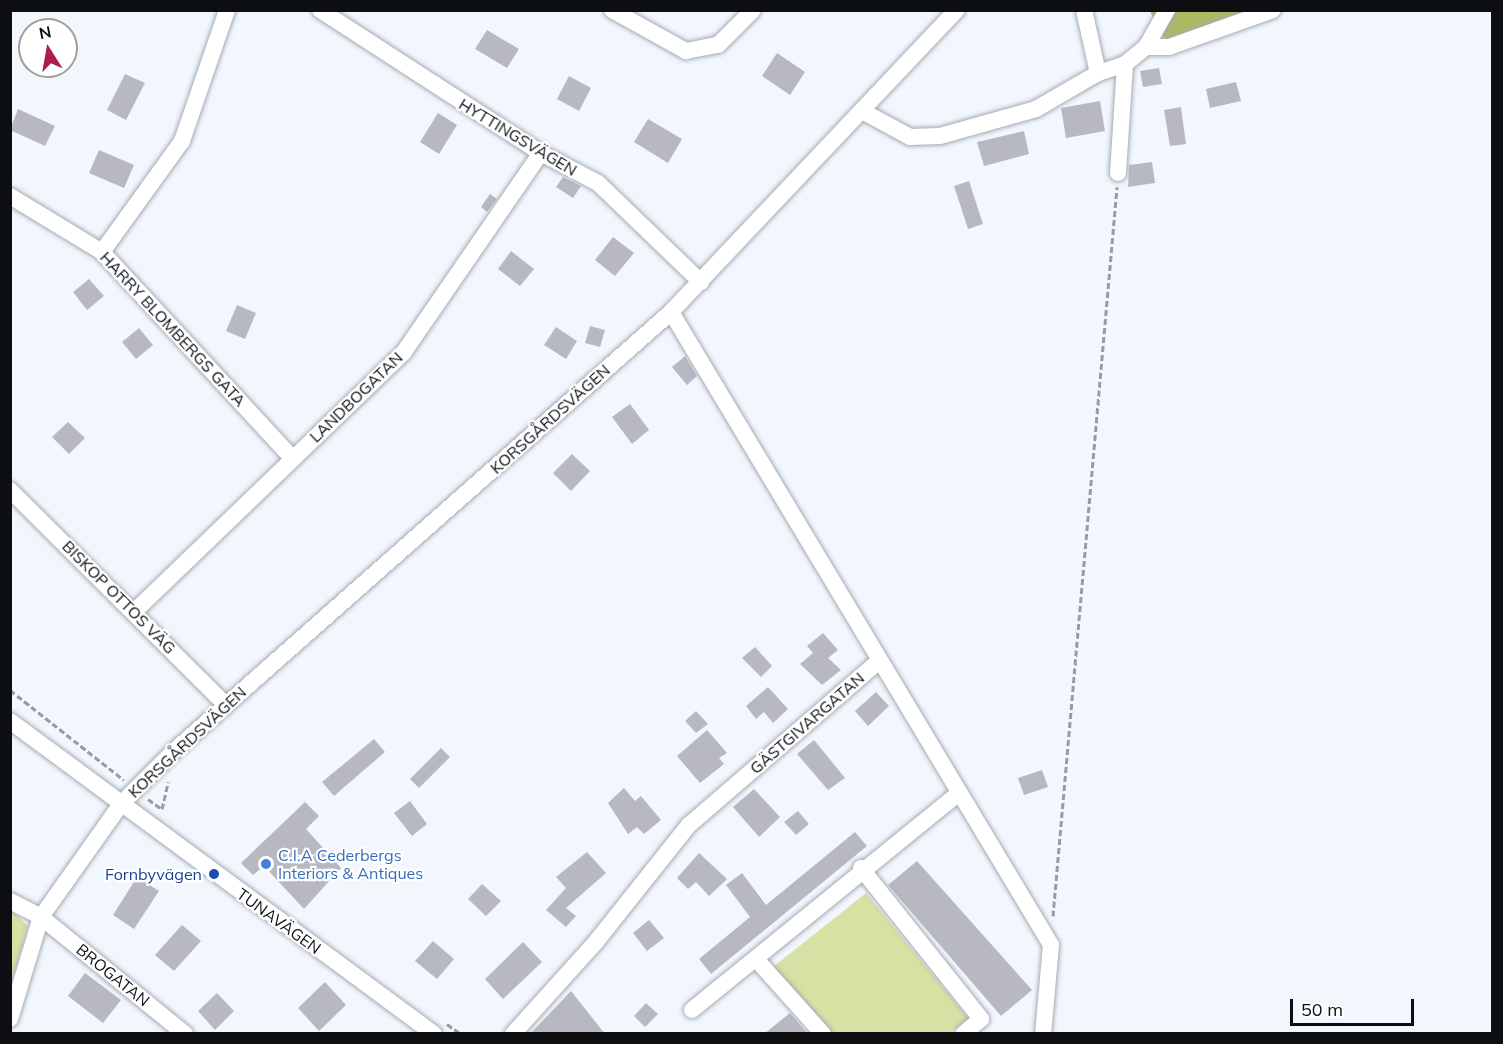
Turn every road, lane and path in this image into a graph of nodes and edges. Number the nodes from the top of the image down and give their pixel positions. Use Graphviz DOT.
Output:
graph roads {
  1 [pos="227,10"];
  2 [pos="612,10"];
  3 [pos="753,10"];
  4 [pos="957,10"];
  5 [pos="1084,10"];
  6 [pos="1167,10"];
  7 [pos="1273,10"];
  8 [pos="330,13"];
  9 [pos="1146,47"];
  10 [pos="1125,64"];
  11 [pos="1098,73"];
  12 [pos="862,111"];
  13 [pos="541,153"];
  14 [pos="1118,173"];
  15 [pos="10,195"];
  16 [pos="102,252"];
  17 [pos="701,282"];
  18 [pos="671,312"];
  19 [pos="292,458"];
  20 [pos="10,490"];
  21 [pos="135,611"];
  22 [pos="878,662"];
  23 [pos="226,705"];
  24 [pos="10,721"];
  25 [pos="957,795"];
  26 [pos="121,804"];
  27 [pos="861,868"];
  28 [pos="10,901"];
  29 [pos="41,917"];
  30 [pos="1051,945"];
  31 [pos="756,959"];
  32 [pos="692,1010"];
  33 [pos="10,1019"];
  34 [pos="185,1034"];
  35 [pos="434,1034"];
  36 [pos="513,1034"];
  37 [pos="823,1034"];
  38 [pos="963,1034"];
  39 [pos="1043,1034"];
  1 -- 16 [label="street"];
  2 -- 3 [label="street"];
  4 -- 12 [label="street, KORSGÅRDSVÄGEN"];
  5 -- 11 [label="street"];
  6 -- 9 [label="street"];
  7 -- 9 [label="street"];
  8 -- 13 [label="street, HYTTINGSVÄGEN"];
  9 -- 10 [label="street"];
  10 -- 11 [label="street"];
  10 -- 14 [label="street"];
  11 -- 12 [label="street"];
  12 -- 17 [label="street, KORSGÅRDSVÄGEN"];
  13 -- 17 [label="street, HYTTINGSVÄGEN"];
  13 -- 19 [label="street, LANDBOGATAN"];
  14 -- 30 [label="path"];
  15 -- 16 [label="street, HARRY BLOMBERGS GATA"];
  16 -- 19 [label="street, HARRY BLOMBERGS GATA"];
  17 -- 18 [label="street, KORSGÅRDSVÄGEN"];
  18 -- 22 [label="street, GÄSTGIVARGATAN"];
  18 -- 23 [label="street, KORSGÅRDSVÄGEN"];
  19 -- 21 [label="street, LANDBOGATAN"];
  20 -- 21 [label="street, BISKOP OTTOS VÄG"];
  21 -- 23 [label="street, BISKOP OTTOS VÄG"];
  22 -- 25 [label="street"];
  22 -- 36 [label="street, GÄSTGIVARGATAN"];
  23 -- 26 [label="street, KORSGÅRDSVÄGEN"];
  24 -- 26 [label="street, TUNAVÄGEN"];
  25 -- 27 [label="street"];
  25 -- 30 [label="street"];
  26 -- 29 [label="street"];
  26 -- 35 [label="street, TUNAVÄGEN"];
  27 -- 31 [label="street"];
  27 -- 38 [label="street"];
  28 -- 29 [label="street, BROGATAN"];
  29 -- 33 [label="street"];
  29 -- 34 [label="street, BROGATAN"];
  30 -- 39 [label="street"];
  31 -- 32 [label="street"];
  31 -- 37 [label="street"];
}
